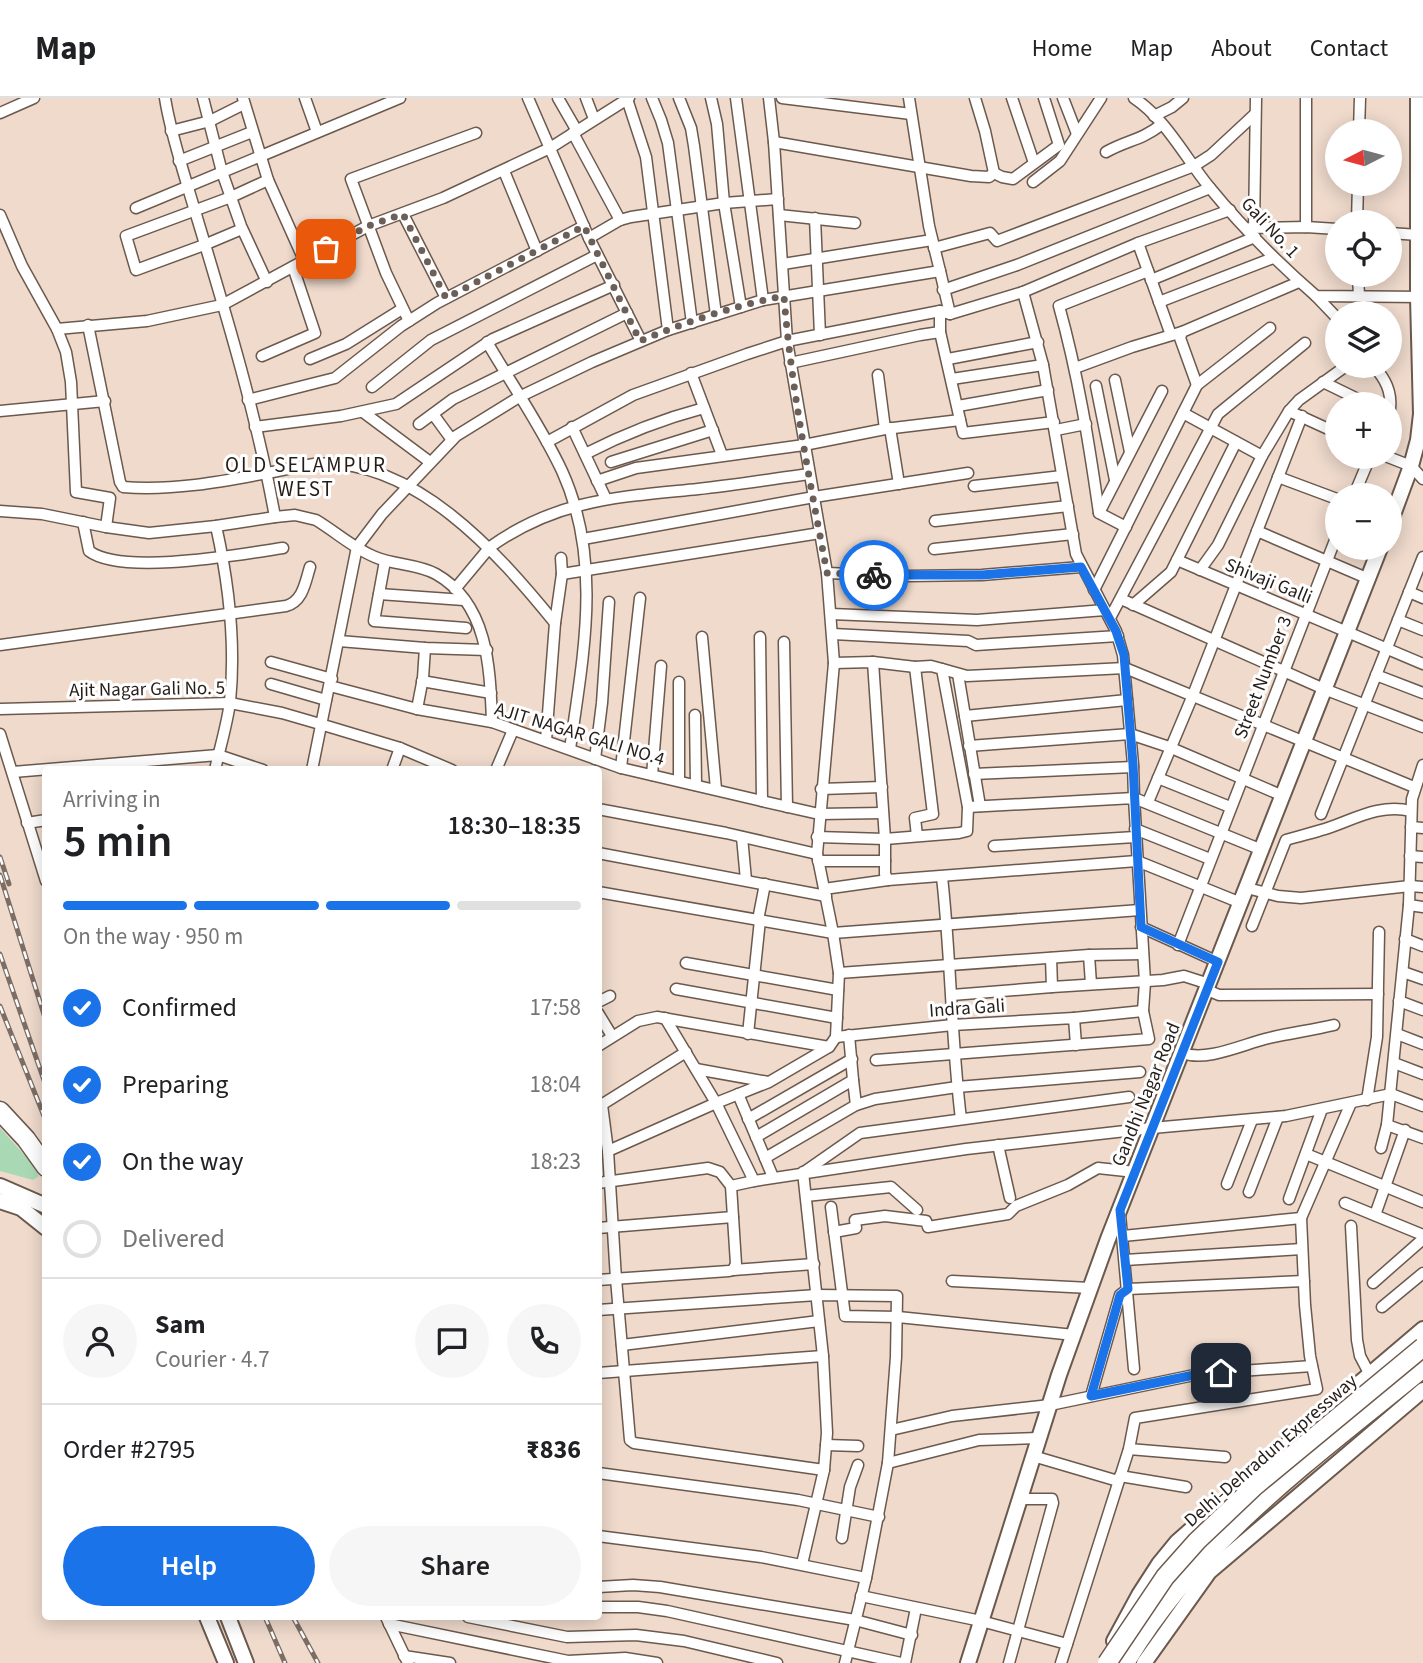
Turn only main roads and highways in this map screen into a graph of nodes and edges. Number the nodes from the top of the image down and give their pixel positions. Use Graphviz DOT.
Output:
graph roads {
  1 [pos="0,1111"];
  2 [pos="42,1161"];
  3 [pos="1419,1339"];
  4 [pos="1423,1368"];
  5 [pos="1107,1663"];
  6 [pos="1125,1663"];
  1 -- 2 [label="highway"];
  3 -- 5 [label="highway, Delhi-Dehradun Expressway, bridge"];
  4 -- 6 [label="highway, Delhi-Dehradun Expressway"];
}
